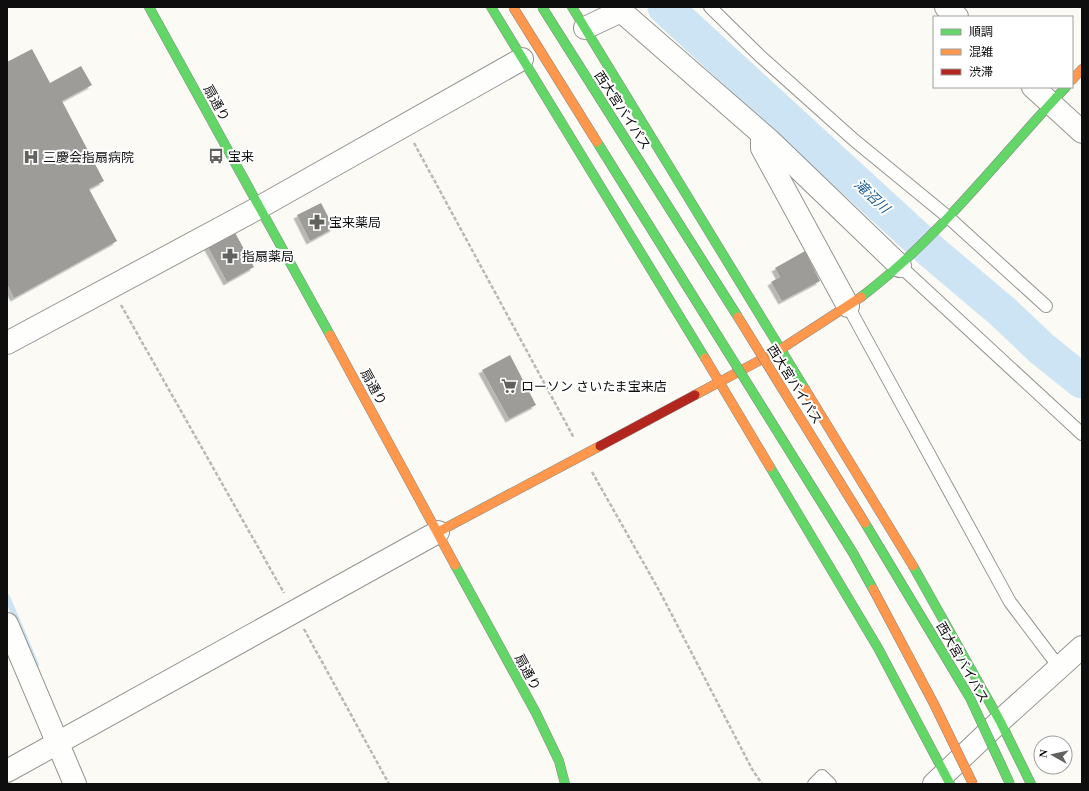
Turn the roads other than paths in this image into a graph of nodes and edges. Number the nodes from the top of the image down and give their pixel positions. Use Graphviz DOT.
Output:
graph roads {
  1 [pos="149,7"];
  2 [pos="491,7"];
  3 [pos="513,7"];
  4 [pos="542,7"];
  5 [pos="572,7"];
  6 [pos="710,7"];
  7 [pos="946,7"];
  8 [pos="956,16"];
  9 [pos="585,28"];
  10 [pos="522,59"];
  11 [pos="1082,70"];
  12 [pos="1073,79"];
  13 [pos="1034,88"];
  14 [pos="1065,88"];
  15 [pos="1051,104"];
  16 [pos="1082,132"];
  17 [pos="762,134"];
  18 [pos="260,207"];
  19 [pos="948,217"];
  20 [pos="904,261"];
  21 [pos="848,306"];
  22 [pos="1046,306"];
  23 [pos="7,343"];
  24 [pos="781,349"];
  25 [pos="720,382"];
  26 [pos="1082,434"];
  27 [pos="438,532"];
  28 [pos="7,624"];
  29 [pos="1082,647"];
  30 [pos="1059,667"];
  31 [pos="1000,721"];
  32 [pos="58,743"];
  33 [pos="7,772"];
  34 [pos="943,781"];
  35 [pos="75,784"];
  36 [pos="565,784"];
  37 [pos="814,784"];
  38 [pos="830,784"];
  39 [pos="973,784"];
  40 [pos="1010,784"];
  41 [pos="1031,784"];
  1 -- 18 [label="main road, 扇通り"];
  2 -- 10 [label="main road"];
  3 -- 39 [label="main road, bridge"];
  4 -- 40 [label="main road, 西大宮バイパス, bridge"];
  5 -- 9 [label="main road"];
  6 -- 19 [label="lane"];
  7 -- 8 [label="street"];
  9 -- 17 [label="street"];
  9 -- 24 [label="main road"];
  10 -- 18 [label="street"];
  10 -- 25 [label="main road"];
  11 -- 12 [label="main road"];
  13 -- 15 [label="street"];
  14 -- 15 [label="main road"];
  15 -- 16 [label="street"];
  15 -- 19 [label="main road"];
  17 -- 20 [label="street"];
  17 -- 21 [label="street"];
  18 -- 23 [label="street"];
  18 -- 27 [label="main road, 扇通り"];
  19 -- 20 [label="main road"];
  19 -- 22 [label="lane"];
  20 -- 21 [label="main road"];
  20 -- 26 [label="lane"];
  21 -- 24 [label="main road"];
  21 -- 30 [label="lane"];
  24 -- 25 [label="main road"];
  24 -- 31 [label="main road"];
  25 -- 27 [label="main road"];
  25 -- 34 [label="main road"];
  27 -- 32 [label="street"];
  27 -- 36 [label="main road, 扇通り"];
  28 -- 32 [label="street"];
  29 -- 30 [label="street"];
  30 -- 31 [label="street"];
  31 -- 34 [label="street"];
  31 -- 41 [label="main road"];
  32 -- 33 [label="street"];
  32 -- 35 [label="street"];
  37 -- 38 [label="lane"];
}
